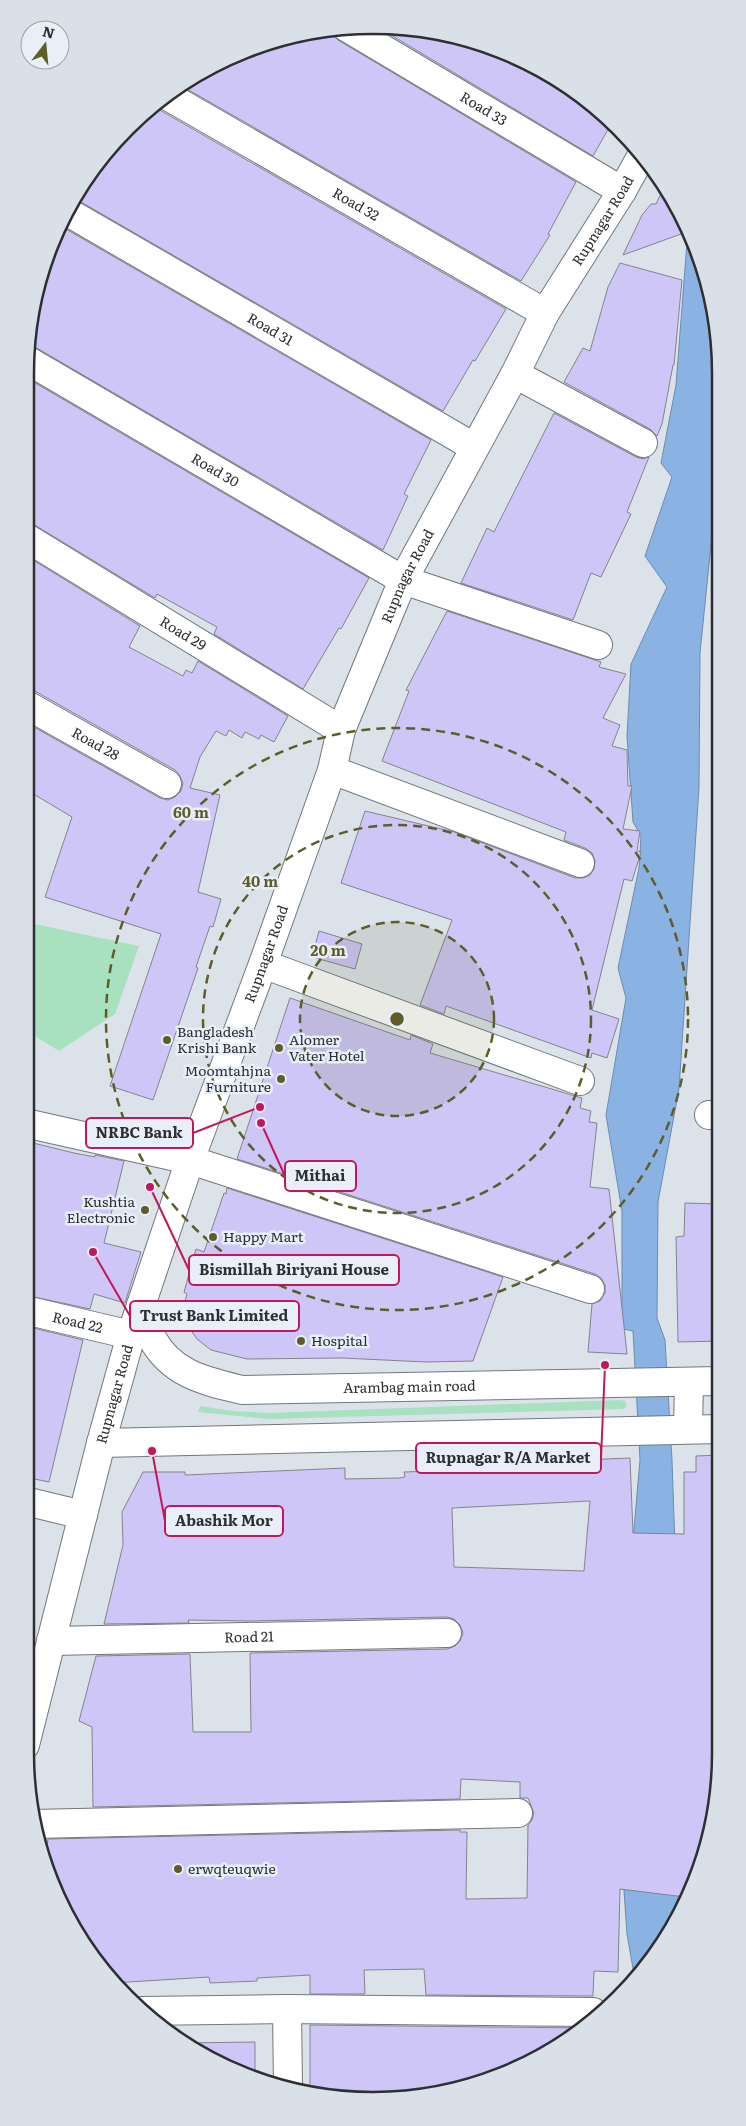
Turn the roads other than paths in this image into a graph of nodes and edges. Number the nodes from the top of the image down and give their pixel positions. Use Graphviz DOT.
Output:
graph roads {
  1 [pos="358,34"];
  2 [pos="173,99"];
  3 [pos="638,162"];
  4 [pos="622,191"];
  5 [pos="73,216"];
  6 [pos="545,313"];
  7 [pos="34,364"];
  8 [pos="515,374"];
  9 [pos="643,443"];
  10 [pos="474,447"];
  11 [pos="34,542"];
  12 [pos="403,580"];
  13 [pos="598,645"];
  14 [pos="34,709"];
  15 [pos="341,730"];
  16 [pos="332,770"];
  17 [pos="167,784"];
  18 [pos="580,863"];
  19 [pos="263,964"];
  20 [pos="580,1081"];
  21 [pos="34,1126"];
  22 [pos="190,1160"];
  23 [pos="590,1289"];
  24 [pos="141,1305"];
  25 [pos="34,1312"];
  26 [pos="131,1335"];
  27 [pos="712,1381"];
  28 [pos="689,1382"];
  29 [pos="688,1429"];
  30 [pos="712,1429"];
  31 [pos="101,1443"];
  32 [pos="34,1503"];
  33 [pos="83,1515"];
  34 [pos="447,1633"];
  35 [pos="51,1641"];
  36 [pos="34,1678"];
  37 [pos="518,1813"];
  38 [pos="41,1824"];
  39 [pos="287,2009"];
  40 [pos="152,2011"];
  41 [pos="593,2012"];
  42 [pos="288,2082"];
  1 -- 4 [label="street, Road 33"];
  2 -- 6 [label="street, Road 32"];
  3 -- 4 [label="street, Rupnagar Road"];
  4 -- 6 [label="street, Rupnagar Road"];
  5 -- 10 [label="street, Road 31"];
  6 -- 8 [label="street, Rupnagar Road"];
  7 -- 12 [label="street, Road 30"];
  8 -- 9 [label="street"];
  8 -- 10 [label="street, Rupnagar Road"];
  10 -- 12 [label="street, Rupnagar Road"];
  11 -- 15 [label="street, Road 29"];
  12 -- 13 [label="street, Road 30"];
  12 -- 15 [label="street, Rupnagar Road"];
  14 -- 17 [label="street, Road 28"];
  15 -- 16 [label="street, Rupnagar Road"];
  16 -- 18 [label="street"];
  16 -- 19 [label="street, Rupnagar Road"];
  19 -- 20 [label="street"];
  19 -- 22 [label="street, Rupnagar Road"];
  21 -- 22 [label="street"];
  22 -- 23 [label="street"];
  22 -- 24 [label="street, Rupnagar Road"];
  24 -- 26 [label="street, Rupnagar Road"];
  24 -- 28 [label="street, Arambag main road"];
  25 -- 26 [label="street, Road 22"];
  26 -- 31 [label="street, Rupnagar Road"];
  27 -- 28 [label="street, Arambag main road"];
  28 -- 29 [label="street"];
  29 -- 30 [label="street"];
  29 -- 31 [label="street"];
  31 -- 33 [label="street, Rupnagar Road"];
  32 -- 33 [label="street"];
  33 -- 35 [label="street, Rupnagar Road"];
  34 -- 35 [label="street, Road 21"];
  35 -- 36 [label="street, Rupnagar Road"];
  37 -- 38 [label="street"];
  39 -- 40 [label="street"];
  39 -- 41 [label="street"];
  39 -- 42 [label="street"];
}
